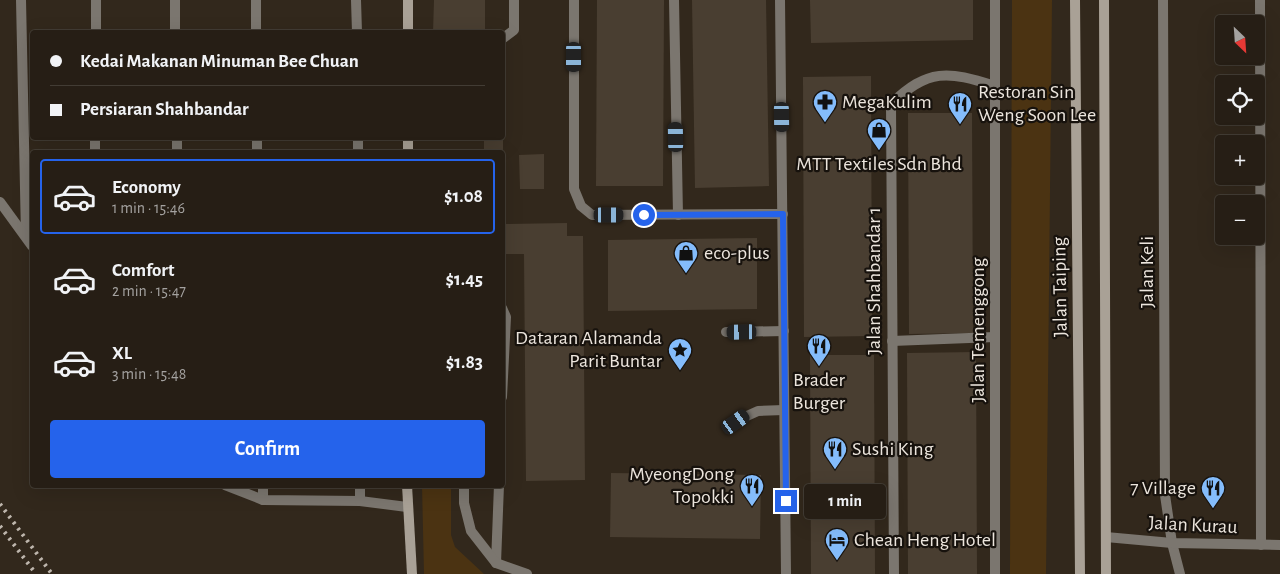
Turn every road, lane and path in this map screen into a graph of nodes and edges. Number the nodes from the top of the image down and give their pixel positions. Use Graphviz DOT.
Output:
graph roads {
  1 [pos="22,0"];
  2 [pos="96,0"];
  3 [pos="175,0"];
  4 [pos="256,0"];
  5 [pos="356,0"];
  6 [pos="408,0"];
  7 [pos="514,0"];
  8 [pos="574,0"];
  9 [pos="674,0"];
  10 [pos="780,0"];
  11 [pos="995,0"];
  12 [pos="1075,0"];
  13 [pos="1104,0"];
  14 [pos="1163,0"];
  15 [pos="1260,0"];
  16 [pos="96,30"];
  17 [pos="175,30"];
  18 [pos="256,30"];
  19 [pos="357,30"];
  20 [pos="408,30"];
  21 [pos="505,37"];
  22 [pos="995,86"];
  23 [pos="0,202"];
  24 [pos="783,214"];
  25 [pos="678,215"];
  26 [pos="26,236"];
  27 [pos="30,243"];
  28 [pos="505,315"];
  29 [pos="784,331"];
  30 [pos="726,332"];
  31 [pos="505,337"];
  32 [pos="995,338"];
  33 [pos="892,341"];
  34 [pos="784,410"];
  35 [pos="729,424"];
  36 [pos="233,488"];
  37 [pos="263,488"];
  38 [pos="360,488"];
  39 [pos="407,488"];
  40 [pos="464,488"];
  41 [pos="499,488"];
  42 [pos="263,500"];
  43 [pos="360,501"];
  44 [pos="407,507"];
  45 [pos="1106,537"];
  46 [pos="1172,543"];
  47 [pos="1261,545"];
  48 [pos="1280,545"];
  49 [pos="496,563"];
  50 [pos="412,574"];
  51 [pos="527,574"];
  52 [pos="786,574"];
  53 [pos="894,574"];
  54 [pos="995,574"];
  55 [pos="1080,574"];
  56 [pos="1106,574"];
  57 [pos="1180,574"];
  1 -- 26 [label="street"];
  2 -- 16 [label="street"];
  3 -- 17 [label="street"];
  4 -- 18 [label="street"];
  5 -- 19 [label="street"];
  6 -- 20 [label="main road"];
  7 -- 21 [label="street"];
  8 -- 25 [label="street"];
  9 -- 25 [label="street"];
  10 -- 24 [label="street"];
  11 -- 22 [label="street, Jalan Temenggong"];
  12 -- 55 [label="main road, Jalan Taiping"];
  13 -- 45 [label="main road"];
  14 -- 46 [label="street, Jalan Keli"];
  15 -- 47 [label="street"];
  22 -- 32 [label="street, Jalan Temenggong"];
  22 -- 33 [label="street, Jalan Shahbandar 1"];
  23 -- 26 [label="street"];
  24 -- 25 [label="street"];
  24 -- 29 [label="street"];
  26 -- 27 [label="street"];
  28 -- 31 [label="street"];
  29 -- 30 [label="street"];
  29 -- 34 [label="street"];
  32 -- 33 [label="street"];
  32 -- 54 [label="street, Jalan Temenggong"];
  33 -- 53 [label="street, Jalan Shahbandar 1"];
  34 -- 35 [label="street"];
  34 -- 52 [label="street"];
  36 -- 42 [label="street"];
  37 -- 42 [label="street"];
  38 -- 43 [label="street"];
  39 -- 44 [label="main road"];
  40 -- 49 [label="street"];
  41 -- 49 [label="street"];
  42 -- 43 [label="street"];
  43 -- 44 [label="street"];
  44 -- 50 [label="main road"];
  45 -- 46 [label="street, Jalan Kurau"];
  45 -- 56 [label="main road"];
  46 -- 47 [label="street, Jalan Kurau"];
  46 -- 57 [label="street, Jalan Keli"];
  47 -- 48 [label="street, Jalan Kurau"];
  49 -- 51 [label="street"];
}
